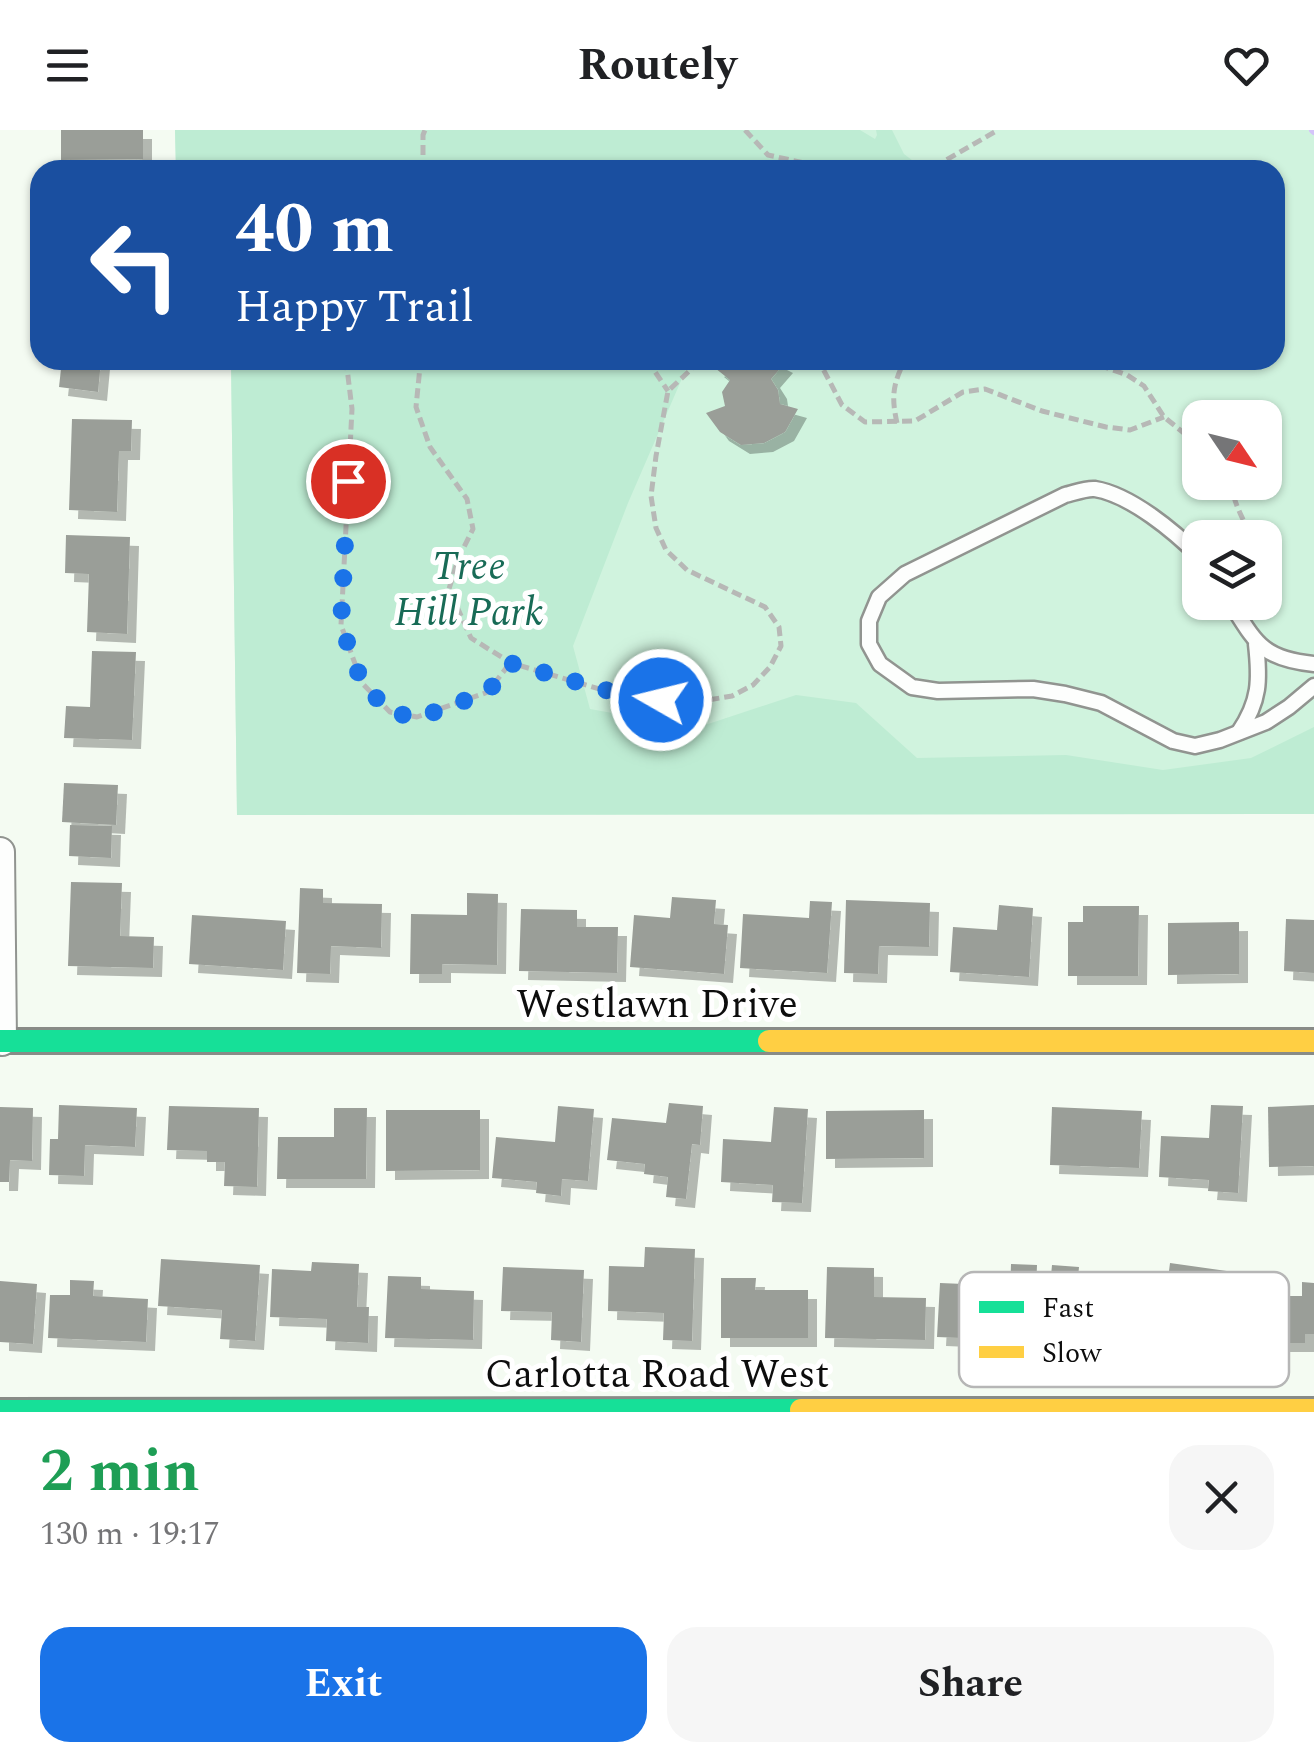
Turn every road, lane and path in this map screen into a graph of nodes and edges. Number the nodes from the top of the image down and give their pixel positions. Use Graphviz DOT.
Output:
graph roads {
  1 [pos="425,130"];
  2 [pos="745,130"];
  3 [pos="998,130"];
  4 [pos="424,160"];
  5 [pos="793,160"];
  6 [pos="946,160"];
  7 [pos="347,370"];
  8 [pos="420,370"];
  9 [pos="654,370"];
  10 [pos="690,370"];
  11 [pos="824,370"];
  12 [pos="900,370"];
  13 [pos="1116,370"];
  14 [pos="668,391"];
  15 [pos="1164,417"];
  16 [pos="897,423"];
  17 [pos="1182,432"];
  18 [pos="1182,540"];
  19 [pos="1241,620"];
  20 [pos="1256,644"];
  21 [pos="510,663"];
  22 [pos="1314,664"];
  23 [pos="1314,686"];
  24 [pos="1239,732"];
  25 [pos="0,852"];
  26 [pos="1314,1040"];
  27 [pos="1,1041"];
  28 [pos="1314,1410"];
  29 [pos="1,1412"];
  30 [pos="718,1412"];
  1 -- 4 [label="path"];
  2 -- 5 [label="path"];
  3 -- 6 [label="path"];
  7 -- 21 [label="path"];
  8 -- 21 [label="path"];
  9 -- 14 [label="path"];
  10 -- 14 [label="path"];
  11 -- 16 [label="path"];
  12 -- 16 [label="path"];
  13 -- 15 [label="path"];
  14 -- 21 [label="path"];
  15 -- 16 [label="path"];
  15 -- 17 [label="path"];
  18 -- 24 [label="lane"];
  19 -- 20 [label="lane"];
  20 -- 22 [label="lane"];
  20 -- 24 [label="lane"];
  23 -- 24 [label="lane"];
  25 -- 27 [label="street"];
  26 -- 27 [label="street, Westlawn Drive"];
  28 -- 30 [label="street, Carlotta Road West"];
  29 -- 30 [label="street, Carlotta Road West"];
}
